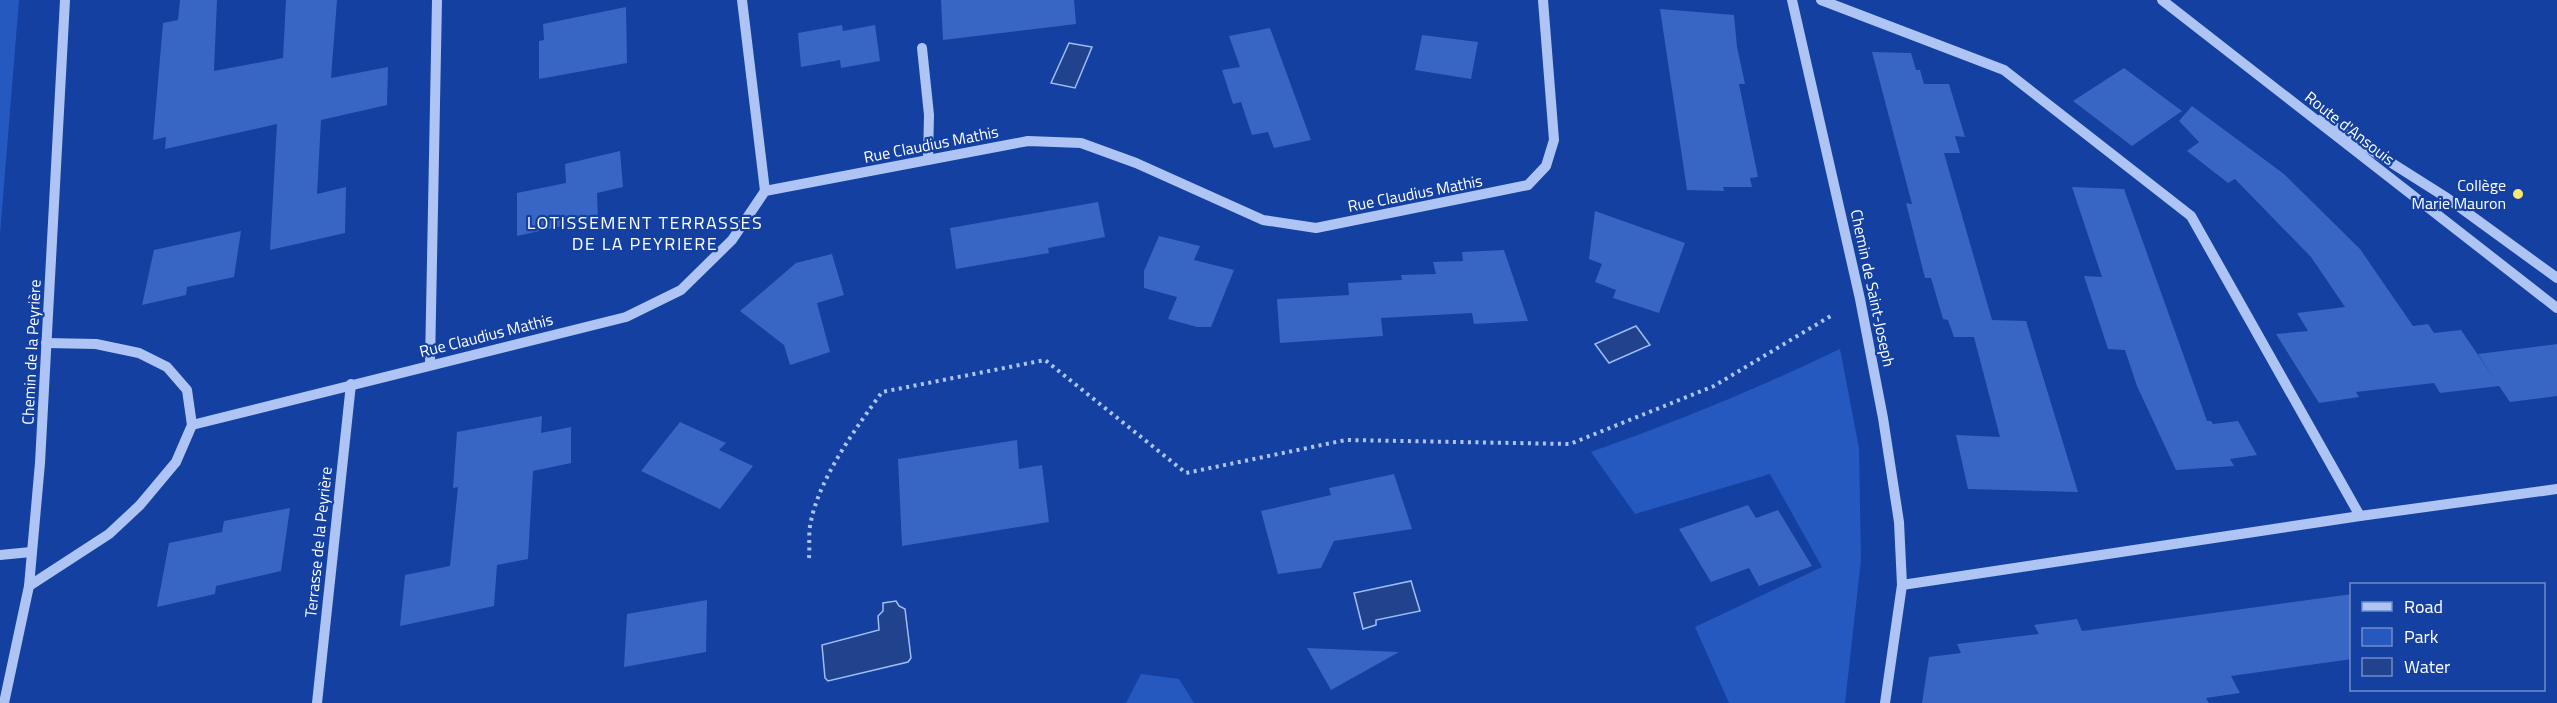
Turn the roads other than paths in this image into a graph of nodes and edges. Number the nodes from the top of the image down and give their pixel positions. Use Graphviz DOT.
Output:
graph roads {
  1 [pos="65,0"];
  2 [pos="437,0"];
  3 [pos="742,0"];
  4 [pos="1543,0"];
  5 [pos="1792,0"];
  6 [pos="1821,0"];
  7 [pos="2162,0"];
  8 [pos="922,48"];
  9 [pos="2266,83"];
  10 [pos="928,160"];
  11 [pos="765,191"];
  12 [pos="2557,278"];
  13 [pos="2557,308"];
  14 [pos="46,343"];
  15 [pos="430,364"];
  16 [pos="351,384"];
  17 [pos="192,425"];
  18 [pos="2557,489"];
  19 [pos="2360,516"];
  20 [pos="31,552"];
  21 [pos="0,555"];
  22 [pos="1902,585"];
  23 [pos="29,586"];
  24 [pos="3,703"];
  25 [pos="317,703"];
  26 [pos="1885,703"];
  1 -- 14 [label="street, Chemin de la Peyrière"];
  2 -- 15 [label="street"];
  3 -- 11 [label="street"];
  4 -- 10 [label="street, Rue Claudius Mathis"];
  5 -- 22 [label="street, Chemin de Saint-Joseph"];
  6 -- 19 [label="street"];
  7 -- 9 [label="street, Route d'Ansouis"];
  8 -- 10 [label="street"];
  9 -- 12 [label="street, Route d'Ansouis"];
  9 -- 13 [label="street, Route d'Ansouis"];
  10 -- 11 [label="street, Rue Claudius Mathis"];
  11 -- 15 [label="street, Rue Claudius Mathis"];
  14 -- 17 [label="street"];
  14 -- 20 [label="street, Chemin de la Peyrière"];
  15 -- 16 [label="street, Rue Claudius Mathis"];
  16 -- 17 [label="street, Rue Claudius Mathis"];
  16 -- 25 [label="street, Terrasse de la Peyrière"];
  17 -- 23 [label="street"];
  18 -- 19 [label="street"];
  19 -- 22 [label="street"];
  20 -- 21 [label="street"];
  20 -- 23 [label="street, Chemin de la Peyrière"];
  22 -- 26 [label="street, Chemin de Saint-Joseph"];
  23 -- 24 [label="street, Chemin de la Peyrière"];
}
